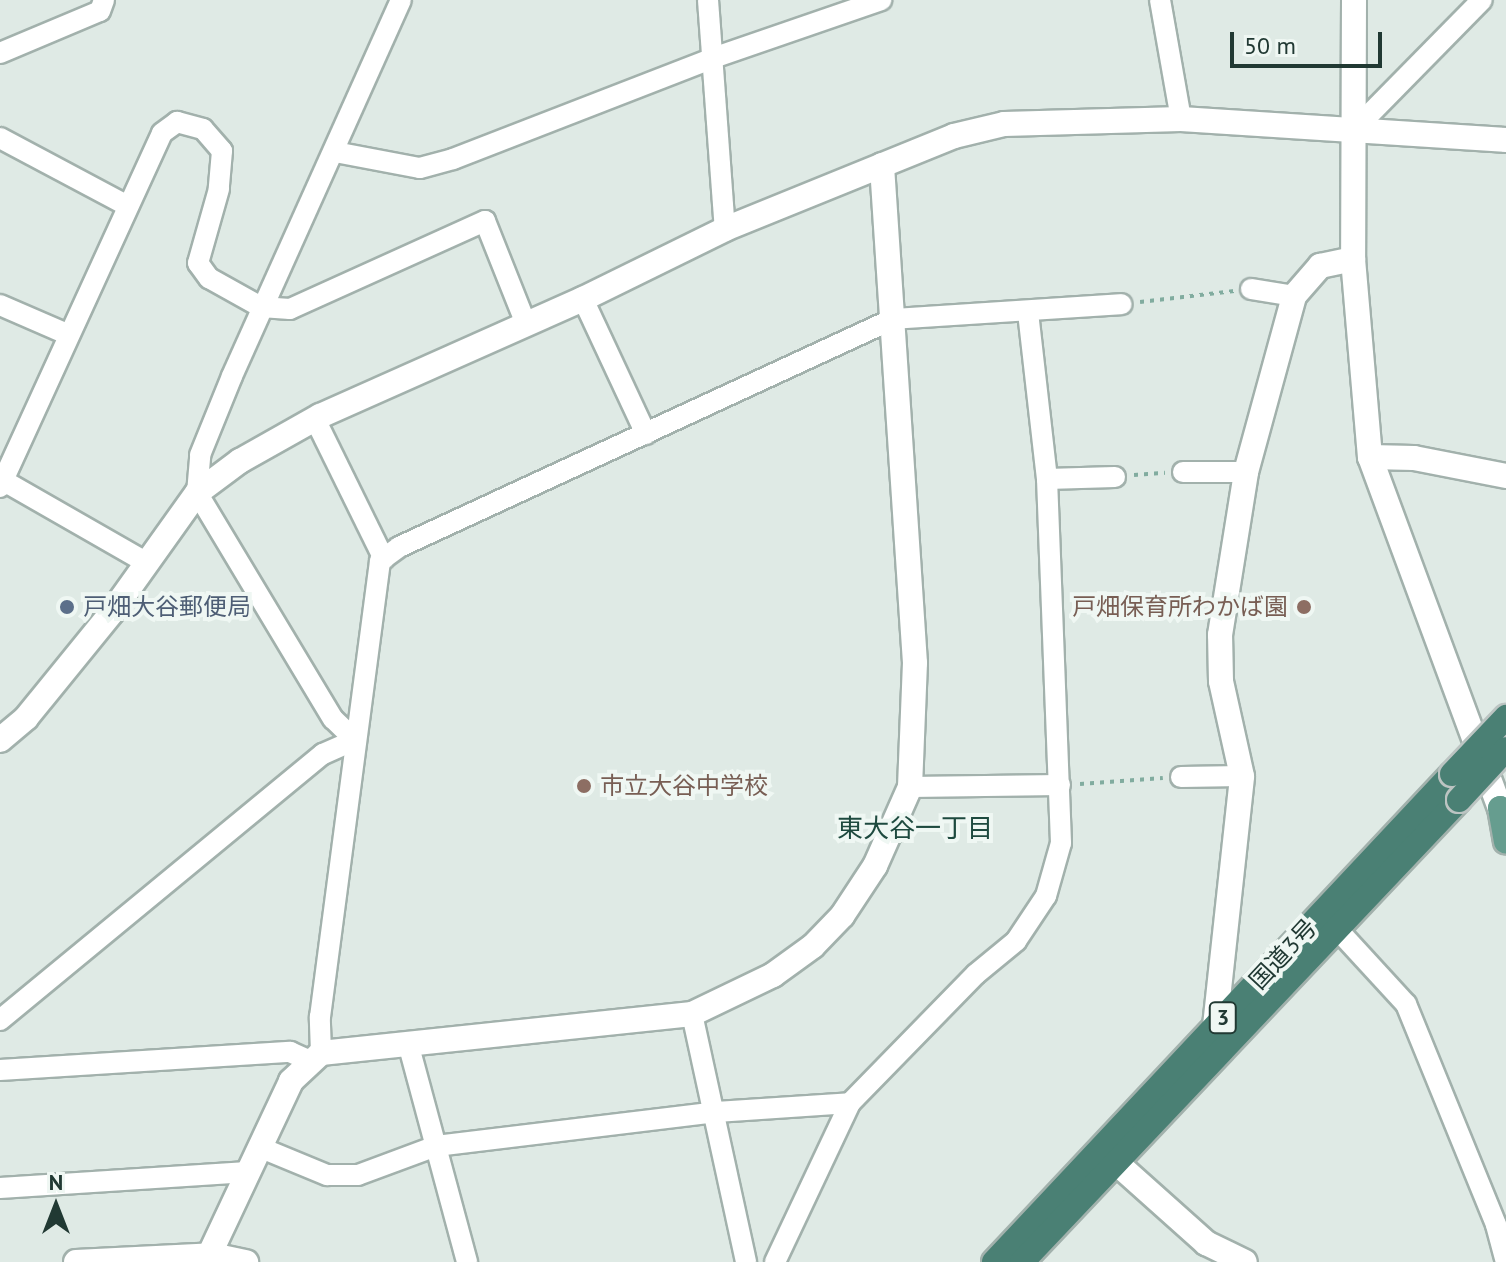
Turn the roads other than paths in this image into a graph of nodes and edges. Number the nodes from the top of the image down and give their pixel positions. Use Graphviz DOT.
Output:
graph roads {
  1 [pos="104,0"];
  2 [pos="401,0"];
  3 [pos="708,0"];
  4 [pos="881,0"];
  5 [pos="1160,0"];
  6 [pos="1354,0"];
  7 [pos="1482,0"];
  8 [pos="0,53"];
  9 [pos="713,58"];
  10 [pos="1181,119"];
  11 [pos="1357,127"];
  12 [pos="0,138"];
  13 [pos="1506,140"];
  14 [pos="335,152"];
  15 [pos="882,165"];
  16 [pos="128,206"];
  17 [pos="725,229"];
  18 [pos="1353,259"];
  19 [pos="1251,289"];
  20 [pos="1294,296"];
  21 [pos="583,299"];
  22 [pos="1122,304"];
  23 [pos="0,305"];
  24 [pos="261,307"];
  25 [pos="1028,312"];
  26 [pos="893,319"];
  27 [pos="526,324"];
  28 [pos="67,334"];
  29 [pos="315,419"];
  30 [pos="646,434"];
  31 [pos="1370,457"];
  32 [pos="1183,472"];
  33 [pos="1246,472"];
  34 [pos="1506,476"];
  35 [pos="1115,477"];
  36 [pos="1047,479"];
  37 [pos="2,484"];
  38 [pos="197,493"];
  39 [pos="384,559"];
  40 [pos="147,563"];
  41 [pos="1506,717"];
  42 [pos="0,740"];
  43 [pos="355,740"];
  44 [pos="1506,749"];
  45 [pos="1242,776"];
  46 [pos="1181,777"];
  47 [pos="1060,785"];
  48 [pos="910,787"];
  49 [pos="1503,810"];
  50 [pos="1506,841"];
  51 [pos="1337,929"];
  52 [pos="692,1014"];
  53 [pos="0,1020"];
  54 [pos="1215,1026"];
  55 [pos="408,1043"];
  56 [pos="316,1057"];
  57 [pos="0,1070"];
  58 [pos="850,1103"];
  59 [pos="716,1112"];
  60 [pos="436,1146"];
  61 [pos="259,1147"];
  62 [pos="1108,1156"];
  63 [pos="247,1172"];
  64 [pos="0,1188"];
  65 [pos="209,1258"];
  66 [pos="76,1262"];
  67 [pos="246,1262"];
  68 [pos="467,1262"];
  69 [pos="746,1262"];
  70 [pos="775,1262"];
  71 [pos="994,1262"];
  72 [pos="1022,1262"];
  73 [pos="1245,1262"];
  74 [pos="1506,1262"];
  1 -- 8 [label="street"];
  2 -- 14 [label="street"];
  3 -- 9 [label="street"];
  4 -- 9 [label="street"];
  5 -- 10 [label="street"];
  6 -- 11 [label="street"];
  7 -- 11 [label="street"];
  9 -- 14 [label="street"];
  9 -- 17 [label="street"];
  10 -- 11 [label="street"];
  10 -- 15 [label="street"];
  11 -- 13 [label="street"];
  11 -- 18 [label="street"];
  12 -- 16 [label="street"];
  14 -- 24 [label="street"];
  15 -- 17 [label="street"];
  15 -- 26 [label="street"];
  16 -- 24 [label="street"];
  16 -- 28 [label="street"];
  17 -- 21 [label="street"];
  18 -- 20 [label="street"];
  18 -- 31 [label="street"];
  19 -- 20 [label="street"];
  20 -- 33 [label="street"];
  21 -- 27 [label="street"];
  21 -- 30 [label="street"];
  22 -- 25 [label="street"];
  23 -- 28 [label="street"];
  24 -- 27 [label="street"];
  24 -- 38 [label="street"];
  25 -- 26 [label="street"];
  25 -- 36 [label="street"];
  26 -- 30 [label="street"];
  26 -- 48 [label="street"];
  27 -- 29 [label="street"];
  28 -- 37 [label="street"];
  29 -- 38 [label="street"];
  29 -- 39 [label="street"];
  30 -- 39 [label="street"];
  31 -- 34 [label="street"];
  31 -- 49 [label="street"];
  32 -- 33 [label="street"];
  33 -- 45 [label="street"];
  35 -- 36 [label="street"];
  36 -- 47 [label="street"];
  37 -- 40 [label="street"];
  38 -- 40 [label="street"];
  38 -- 43 [label="street"];
  39 -- 43 [label="street"];
  40 -- 42 [label="street"];
  41 -- 54 [label="highway, 国道3号 / 3, bridge"];
  43 -- 53 [label="street"];
  43 -- 56 [label="street"];
  44 -- 51 [label="highway, 国道3号 / 3, bridge"];
  45 -- 46 [label="street"];
  45 -- 54 [label="street"];
  47 -- 48 [label="street"];
  47 -- 58 [label="street"];
  48 -- 52 [label="street"];
  49 -- 50 [label="main road"];
  51 -- 62 [label="highway, 国道3号 / 3"];
  51 -- 74 [label="street"];
  52 -- 55 [label="street"];
  52 -- 59 [label="street"];
  54 -- 62 [label="highway, 国道3号 / 3"];
  55 -- 56 [label="street"];
  55 -- 60 [label="street"];
  56 -- 57 [label="street"];
  56 -- 61 [label="street"];
  58 -- 59 [label="street"];
  58 -- 70 [label="street"];
  59 -- 60 [label="street"];
  59 -- 69 [label="street"];
  60 -- 61 [label="street"];
  60 -- 68 [label="street"];
  61 -- 63 [label="street"];
  62 -- 71 [label="highway, 国道3号 / 3"];
  62 -- 72 [label="highway, 国道3号 / 3"];
  62 -- 73 [label="street"];
  63 -- 64 [label="street"];
  63 -- 65 [label="street"];
  65 -- 66 [label="street"];
  65 -- 67 [label="street"];
}
